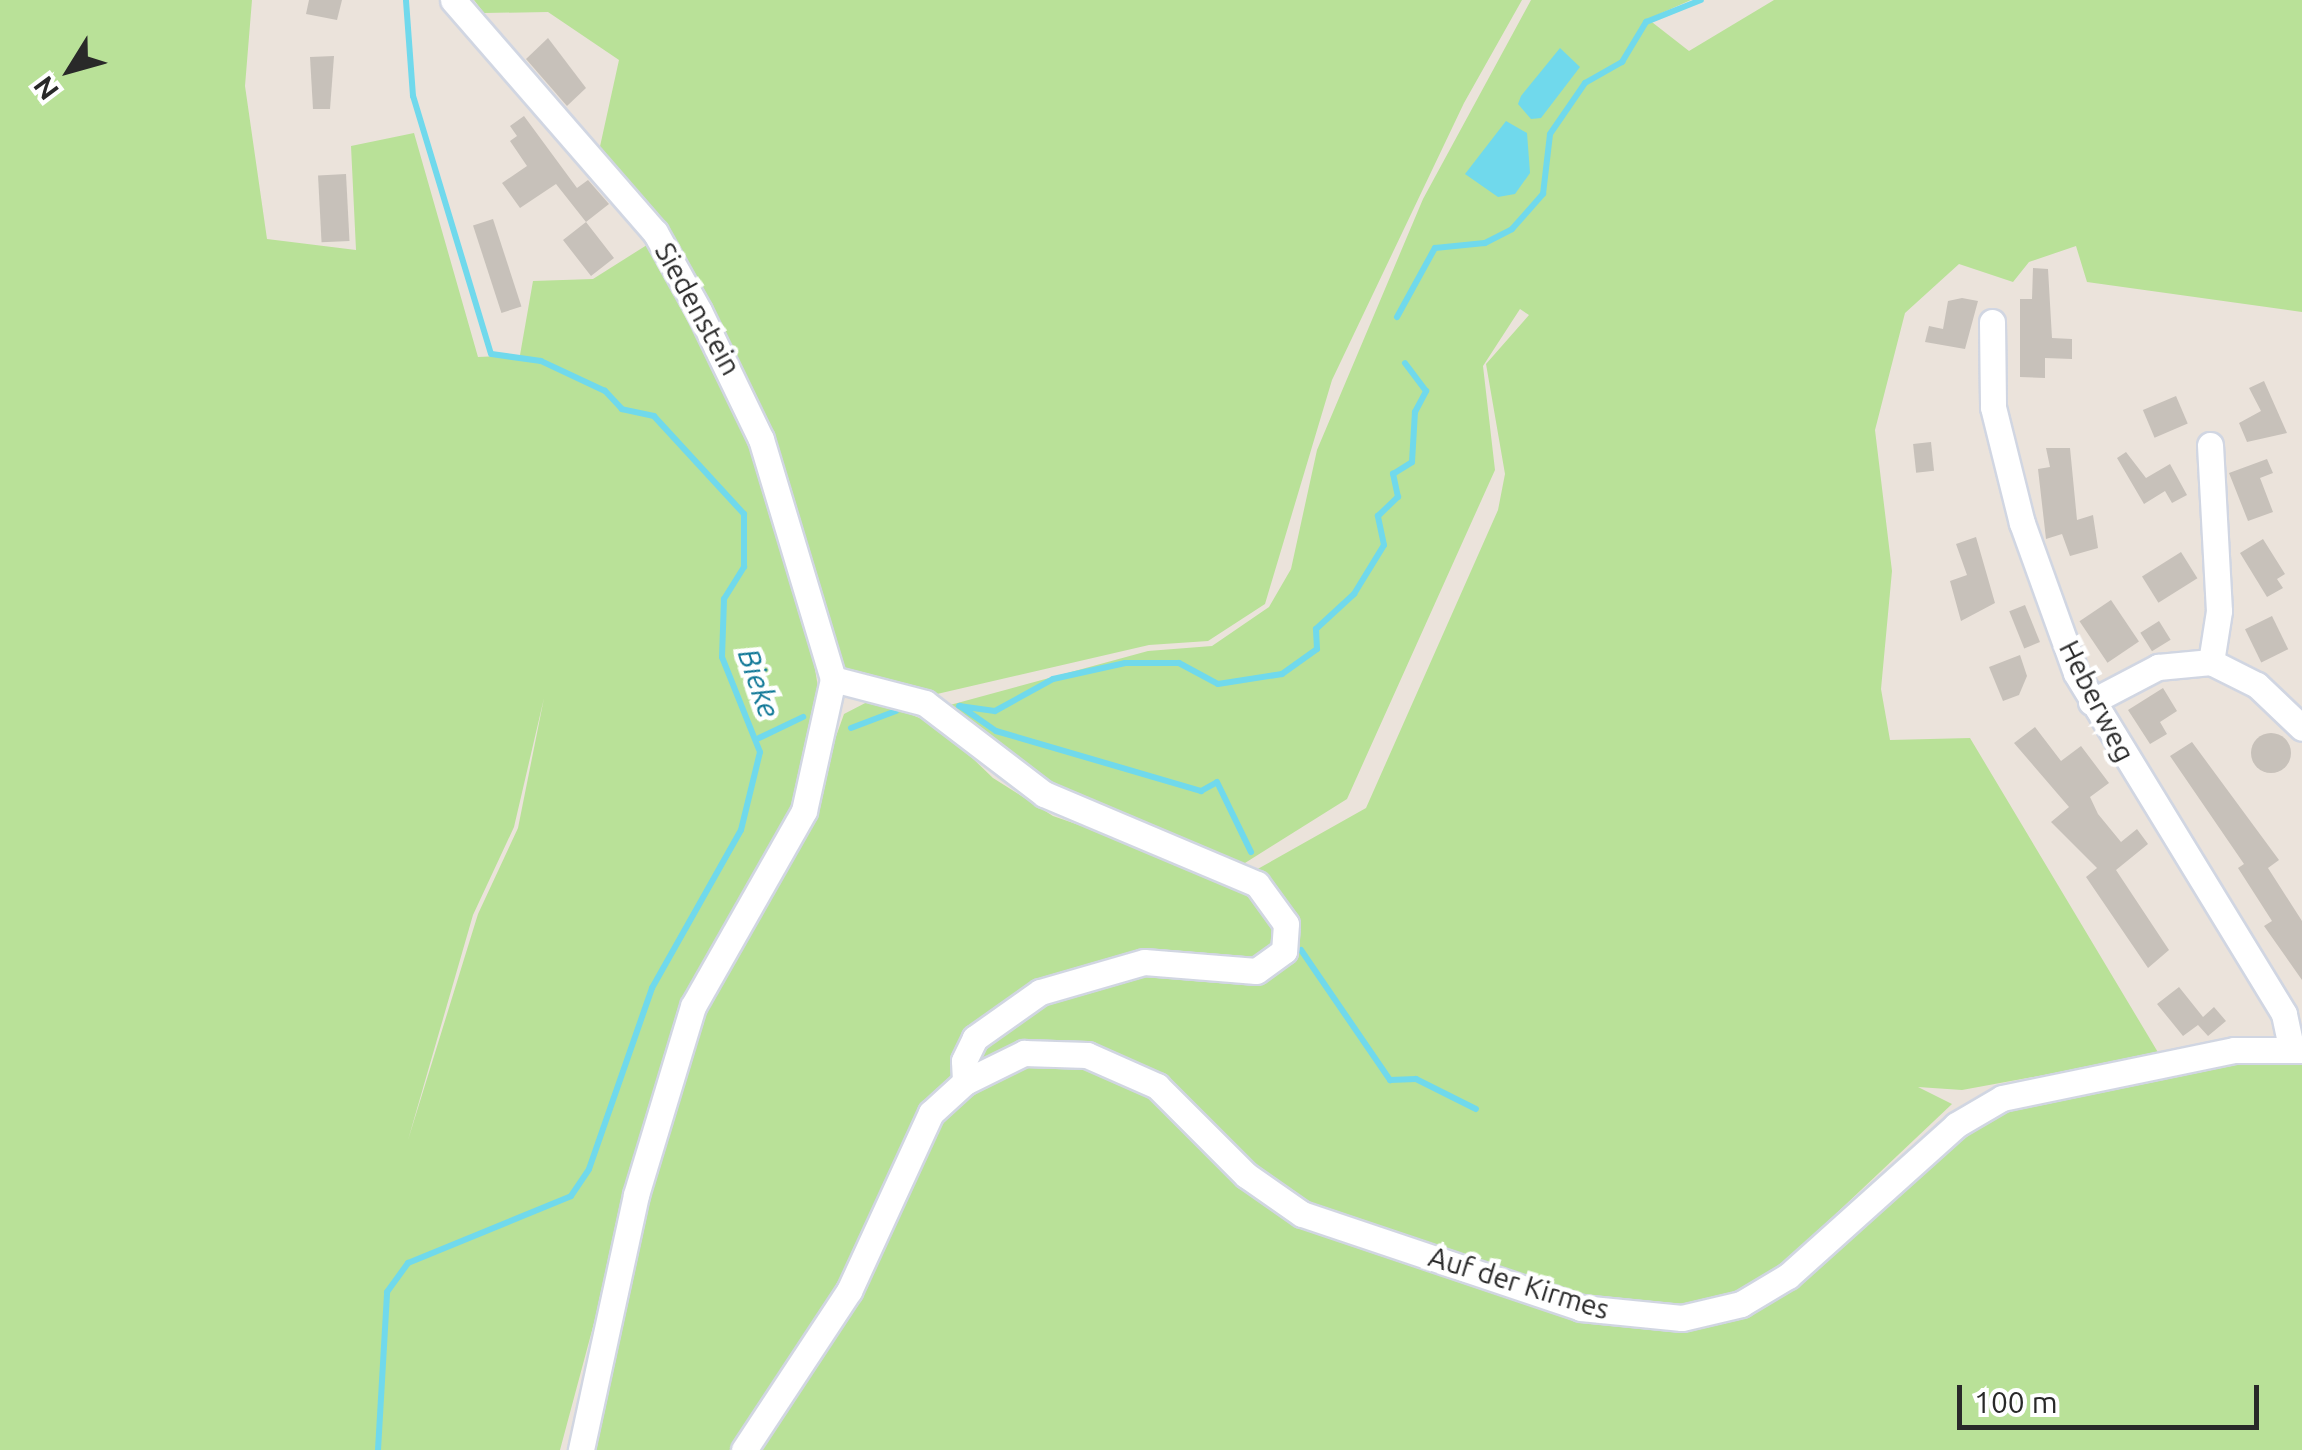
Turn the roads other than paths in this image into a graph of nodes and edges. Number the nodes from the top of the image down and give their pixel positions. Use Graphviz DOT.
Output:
graph roads {
  1 [pos="453,0"];
  2 [pos="1992,322"];
  3 [pos="2210,445"];
  4 [pos="2211,662"];
  5 [pos="833,679"];
  6 [pos="2091,702"];
  7 [pos="2302,728"];
  8 [pos="2296,1048"];
  9 [pos="966,1082"];
  10 [pos="581,1450"];
  11 [pos="744,1450"];
  1 -- 5 [label="street, Siedenstein"];
  2 -- 6 [label="street, Heberweg"];
  3 -- 4 [label="street"];
  4 -- 6 [label="street"];
  4 -- 7 [label="street"];
  5 -- 9 [label="street"];
  5 -- 10 [label="street"];
  6 -- 8 [label="street, Heberweg"];
  8 -- 9 [label="street, Auf der Kirmes"];
  9 -- 11 [label="street, Auf der Kirmes"];
}
